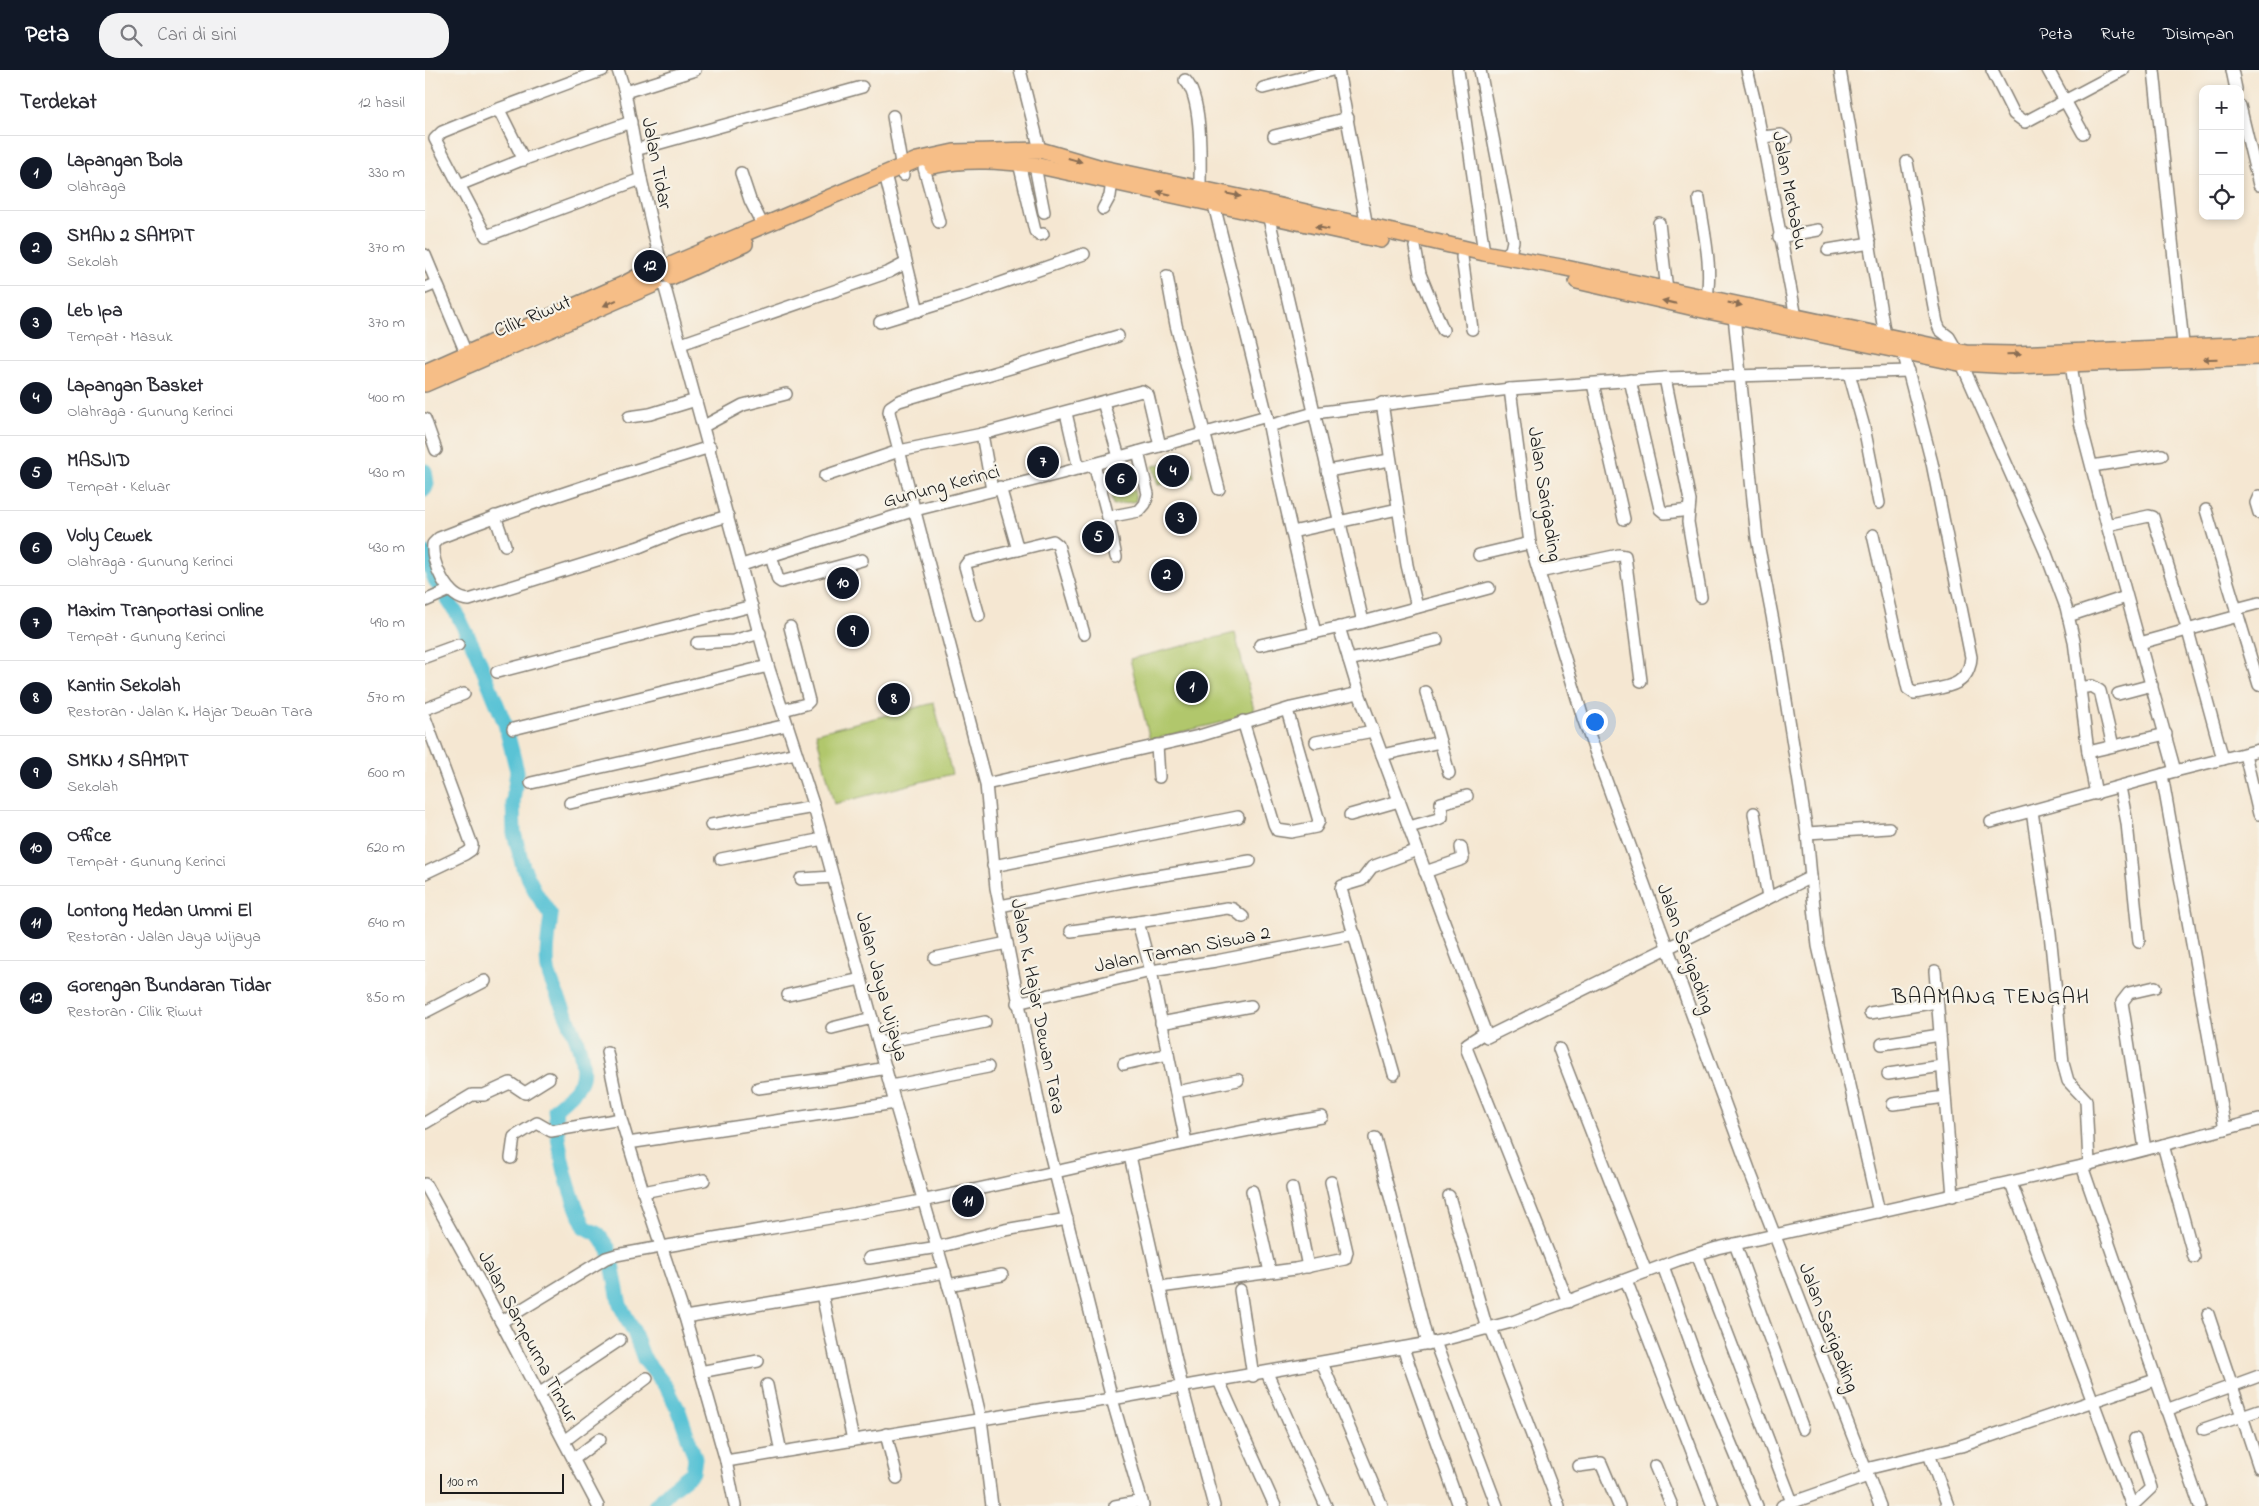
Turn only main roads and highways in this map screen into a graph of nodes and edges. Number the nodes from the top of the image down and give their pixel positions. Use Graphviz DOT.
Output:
graph roads {
  1 [pos="903,170"];
  2 [pos="1267,210"];
  3 [pos="1388,237"];
  4 [pos="666,276"];
  5 [pos="1705,304"];
  6 [pos="1840,332"];
  7 [pos="2259,344"];
  8 [pos="495,347"];
  9 [pos="2184,353"];
  10 [pos="1959,357"];
  11 [pos="2259,357"];
  12 [pos="425,372"];
  13 [pos="425,384"];
  2 -- 1 [label="main road, one-way"];
  1 -- 2 [label="main road, one-way"];
  1 -- 4 [label="main road"];
  1 -- 4 [label="main road"];
  3 -- 2 [label="main road, one-way"];
  2 -- 3 [label="main road"];
  5 -- 3 [label="main road, one-way"];
  3 -- 5 [label="main road"];
  4 -- 8 [label="main road, Cilik Riwut"];
  5 -- 6 [label="main road, one-way"];
  5 -- 6 [label="main road"];
  6 -- 10 [label="main road"];
  6 -- 10 [label="main road"];
  7 -- 9 [label="main road"];
  8 -- 12 [label="main road, Cilik Riwut"];
  8 -- 13 [label="main road, Cilik Riwut"];
  9 -- 10 [label="main road"];
  11 -- 9 [label="main road, one-way"];
}
